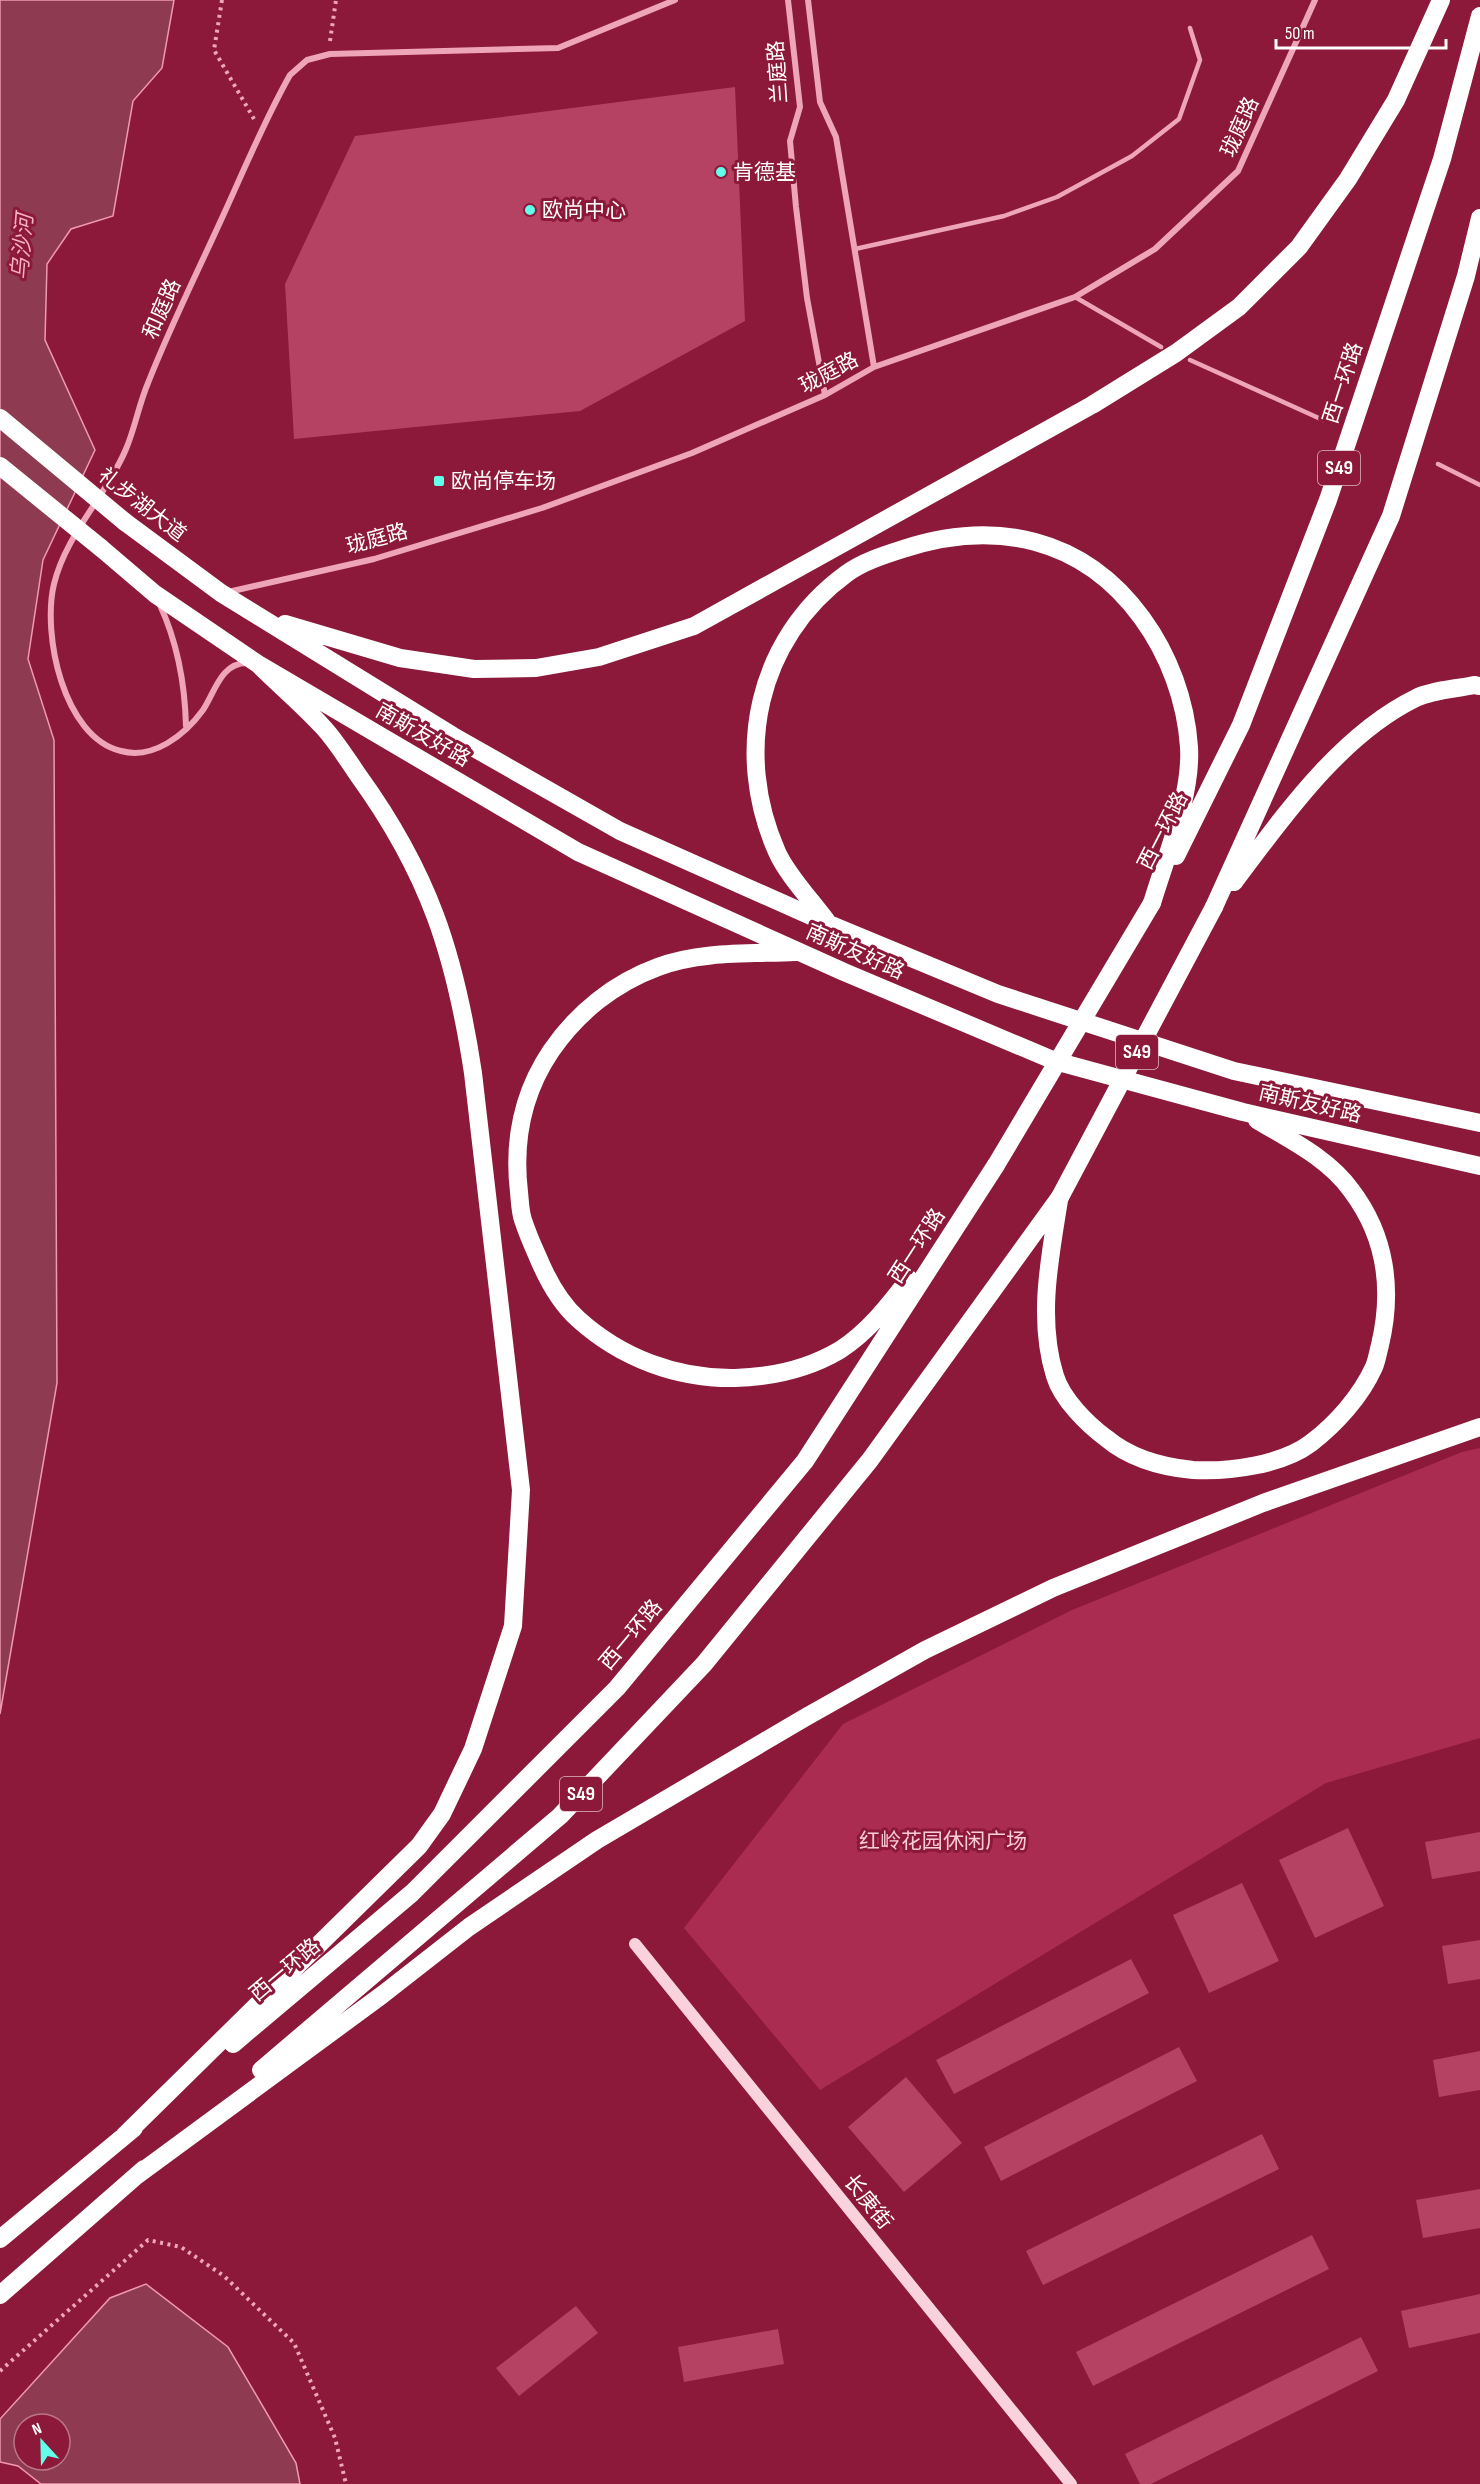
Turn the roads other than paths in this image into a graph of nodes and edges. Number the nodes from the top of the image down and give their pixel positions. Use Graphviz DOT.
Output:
graph roads {
  1 [pos="675,0"];
  2 [pos="788,0"];
  3 [pos="808,0"];
  4 [pos="1315,0"];
  5 [pos="1441,0"];
  6 [pos="1480,16"];
  7 [pos="1190,28"];
  8 [pos="1480,218"];
  9 [pos="855,249"];
  10 [pos="1075,297"];
  11 [pos="1161,347"];
  12 [pos="1190,360"];
  13 [pos="874,367"];
  14 [pos="825,395"];
  15 [pos="0,418"];
  16 [pos="1323,420"];
  17 [pos="1438,464"];
  18 [pos="0,466"];
  19 [pos="1480,485"];
  20 [pos="221,593"];
  21 [pos="155,594"];
  22 [pos="263,618"];
  23 [pos="258,664"];
  24 [pos="1480,686"];
  25 [pos="186,726"];
  26 [pos="1152,903"];
  27 [pos="1214,907"];
  28 [pos="830,924"];
  29 [pos="798,951"];
  30 [pos="1243,1112"];
  31 [pos="1476,1120"];
  32 [pos="996,1165"];
  33 [pos="1480,1166"];
  34 [pos="1060,1197"];
  35 [pos="1480,1427"];
  36 [pos="635,1944"];
  37 [pos="124,2136"];
  38 [pos="136,2176"];
  39 [pos="0,2240"];
  40 [pos="0,2295"];
  41 [pos="1071,2484"];
  1 -- 25 [label="street, 和庭路"];
  2 -- 14 [label="street, 兰庭路"];
  3 -- 9 [label="street"];
  4 -- 10 [label="street, 珑庭路"];
  5 -- 22 [label="highway"];
  6 -- 26 [label="highway, 西一环路 / S49"];
  7 -- 9 [label="lane"];
  8 -- 27 [label="highway, S49"];
  9 -- 13 [label="street"];
  10 -- 11 [label="lane"];
  10 -- 13 [label="street, 珑庭路"];
  12 -- 16 [label="lane"];
  13 -- 14 [label="street, 珑庭路"];
  14 -- 20 [label="street, 珑庭路"];
  15 -- 20 [label="highway, 礼步湖大道, bridge"];
  17 -- 19 [label="lane"];
  18 -- 21 [label="highway, bridge"];
  20 -- 22 [label="highway, 礼步湖大道"];
  21 -- 23 [label="highway"];
  21 -- 25 [label="street"];
  22 -- 28 [label="highway, 南斯友好路"];
  23 -- 25 [label="street, 和庭路"];
  23 -- 29 [label="highway, 南斯友好路"];
  23 -- 37 [label="highway"];
  24 -- 27 [label="highway"];
  26 -- 28 [label="highway"];
  26 -- 32 [label="highway, 西一环路 / S49, bridge"];
  27 -- 34 [label="highway, S49, bridge"];
  28 -- 31 [label="highway, 南斯友好路"];
  29 -- 30 [label="highway, 南斯友好路"];
  29 -- 32 [label="highway"];
  30 -- 33 [label="highway, 南斯友好路"];
  30 -- 34 [label="highway"];
  32 -- 37 [label="highway, 西一环路 / S49"];
  34 -- 38 [label="highway, S49"];
  35 -- 38 [label="highway"];
  36 -- 41 [label="street, 长庚街"];
  37 -- 39 [label="highway, 西一环路 / S49"];
  38 -- 40 [label="highway, S49"];
}
